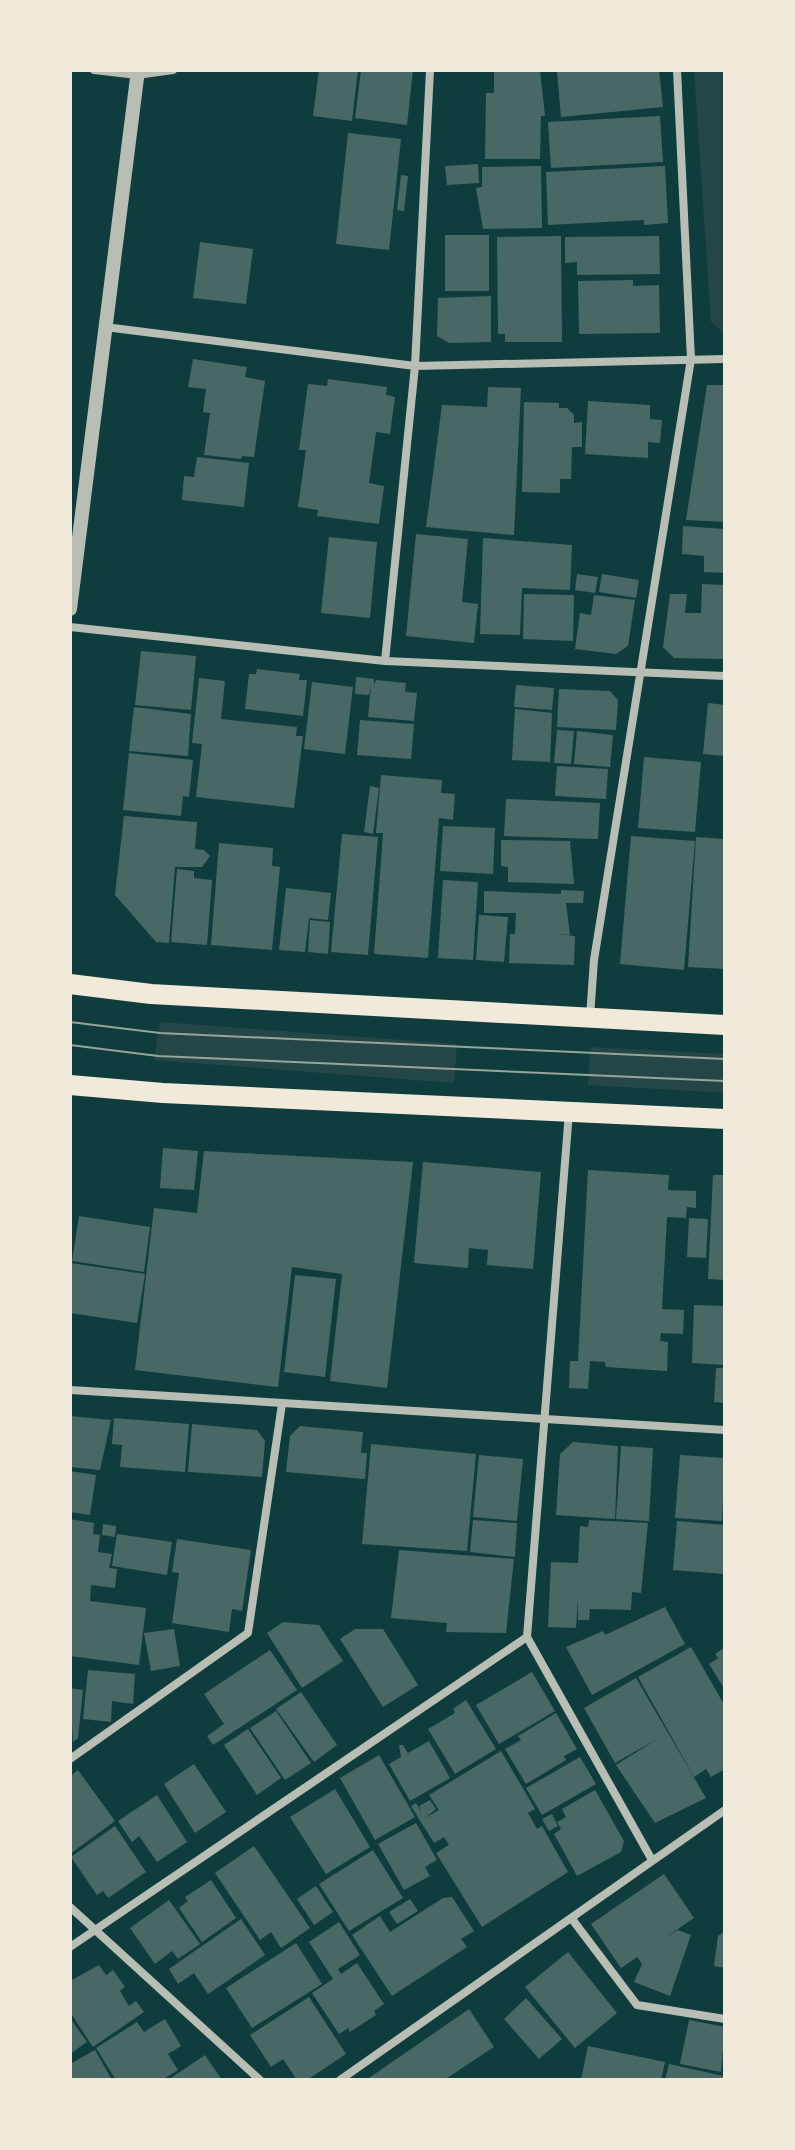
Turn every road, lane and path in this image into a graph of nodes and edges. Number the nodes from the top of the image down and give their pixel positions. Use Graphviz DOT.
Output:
graph roads {
  1 [pos="94,70"];
  2 [pos="173,70"];
  3 [pos="430,70"];
  4 [pos="677,70"];
  5 [pos="137,72"];
  6 [pos="104,327"];
  7 [pos="691,359"];
  8 [pos="725,359"];
  9 [pos="415,366"];
  10 [pos="72,574"];
  11 [pos="70,609"];
  12 [pos="70,627"];
  13 [pos="385,661"];
  14 [pos="642,672"];
  15 [pos="725,676"];
  16 [pos="70,984"];
  17 [pos="590,1018"];
  18 [pos="725,1025"];
  19 [pos="70,1085"];
  20 [pos="569,1110"];
  21 [pos="725,1119"];
  22 [pos="70,1390"];
  23 [pos="282,1404"];
  24 [pos="546,1420"];
  25 [pos="725,1430"];
  26 [pos="527,1637"];
  27 [pos="70,1759"];
  28 [pos="725,1810"];
  29 [pos="652,1860"];
  30 [pos="70,1907"];
  31 [pos="572,1919"];
  32 [pos="95,1930"];
  33 [pos="70,1947"];
  34 [pos="725,2019"];
  35 [pos="260,2080"];
  36 [pos="340,2080"];
  1 -- 5 [label="street"];
  2 -- 5 [label="street"];
  3 -- 9 [label="street"];
  4 -- 7 [label="street"];
  5 -- 6 [label="street"];
  6 -- 9 [label="street"];
  6 -- 10 [label="street"];
  7 -- 8 [label="street"];
  7 -- 9 [label="street"];
  7 -- 14 [label="street"];
  9 -- 13 [label="street"];
  10 -- 11 [label="street"];
  12 -- 13 [label="street"];
  13 -- 14 [label="street"];
  14 -- 15 [label="street"];
  14 -- 17 [label="street"];
  16 -- 17 [label="main road"];
  17 -- 18 [label="main road"];
  19 -- 20 [label="main road"];
  20 -- 21 [label="main road"];
  20 -- 24 [label="street"];
  22 -- 23 [label="street"];
  23 -- 24 [label="street"];
  23 -- 27 [label="street"];
  24 -- 25 [label="street"];
  24 -- 26 [label="street"];
  26 -- 29 [label="street"];
  26 -- 32 [label="street"];
  28 -- 29 [label="street"];
  29 -- 31 [label="street"];
  30 -- 32 [label="street"];
  31 -- 34 [label="street"];
  31 -- 36 [label="street"];
  32 -- 33 [label="street"];
  32 -- 35 [label="street"];
}
